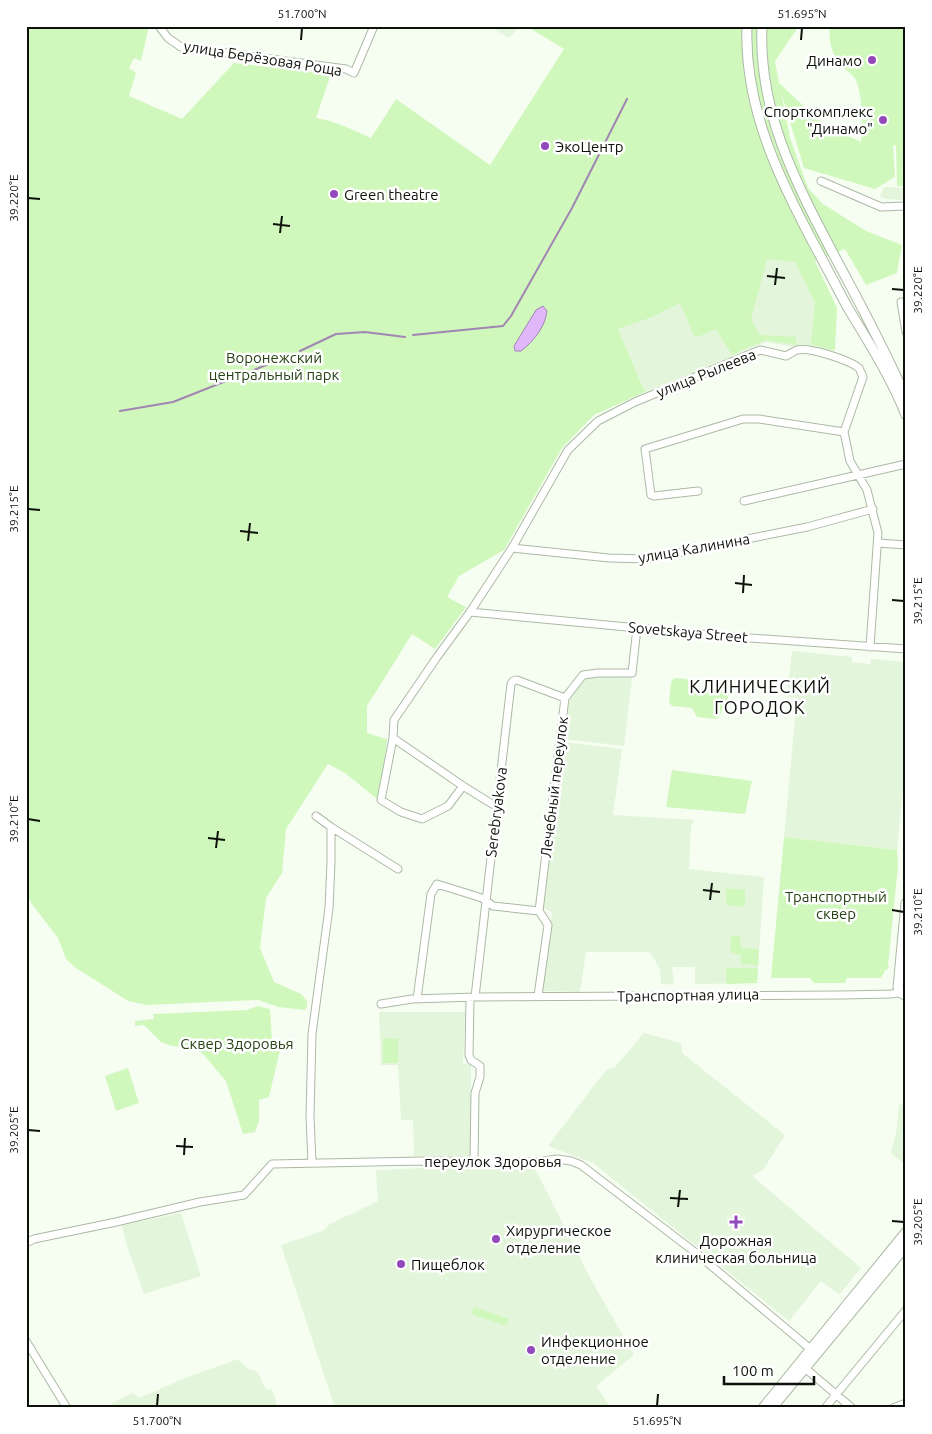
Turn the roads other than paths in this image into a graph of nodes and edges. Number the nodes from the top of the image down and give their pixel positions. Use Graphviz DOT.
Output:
graph roads {
  1 [pos="159,26"];
  2 [pos="374,26"];
  3 [pos="747,26"];
  4 [pos="762,26"];
  5 [pos="821,181"];
  6 [pos="906,206"];
  7 [pos="904,304"];
  8 [pos="906,332"];
  9 [pos="906,398"];
  10 [pos="906,415"];
  11 [pos="844,432"];
  12 [pos="906,464"];
  13 [pos="859,475"];
  14 [pos="698,491"];
  15 [pos="744,500"];
  16 [pos="873,509"];
  17 [pos="878,543"];
  18 [pos="906,545"];
  19 [pos="512,548"];
  20 [pos="470,612"];
  21 [pos="637,628"];
  22 [pos="870,647"];
  23 [pos="906,649"];
  24 [pos="565,698"];
  25 [pos="393,738"];
  26 [pos="463,786"];
  27 [pos="497,805"];
  28 [pos="316,816"];
  29 [pos="330,827"];
  30 [pos="398,868"];
  31 [pos="486,902"];
  32 [pos="906,903"];
  33 [pos="539,911"];
  34 [pos="904,994"];
  35 [pos="538,996"];
  36 [pos="473,998"];
  37 [pos="417,999"];
  38 [pos="381,1004"];
  39 [pos="474,1162"];
  40 [pos="312,1163"];
  41 [pos="906,1232"];
  42 [pos="26,1243"];
  43 [pos="906,1246"];
  44 [pos="906,1310"];
  45 [pos="26,1341"];
  46 [pos="813,1352"];
  47 [pos="805,1368"];
  48 [pos="836,1394"];
  49 [pos="906,1404"];
  50 [pos="67,1408"];
  51 [pos="762,1408"];
  52 [pos="772,1408"];
  53 [pos="824,1408"];
  54 [pos="852,1408"];
  55 [pos="893,1408"];
  1 -- 2 [label="street, улица Берёзовая Роща"];
  3 -- 10 [label="main road"];
  4 -- 9 [label="main road"];
  5 -- 6 [label="street"];
  7 -- 8 [label="street"];
  11 -- 13 [label="street"];
  11 -- 14 [label="street"];
  11 -- 19 [label="street, улица Рылеева"];
  12 -- 13 [label="street"];
  13 -- 15 [label="street"];
  13 -- 16 [label="street"];
  16 -- 17 [label="street"];
  16 -- 19 [label="street, улица Калинина"];
  17 -- 18 [label="street"];
  17 -- 22 [label="street"];
  19 -- 20 [label="street, улица Рылеева"];
  20 -- 21 [label="street, Sovetskaya Street"];
  20 -- 25 [label="street, улица Рылеева"];
  21 -- 22 [label="street, Sovetskaya Street"];
  21 -- 24 [label="street, Лечебный переулок"];
  22 -- 23 [label="street, Sovetskaya Street"];
  24 -- 27 [label="street, Serebryakova"];
  24 -- 33 [label="street, Лечебный переулок"];
  25 -- 26 [label="street"];
  25 -- 26 [label="street, улица Рылеева"];
  26 -- 27 [label="street"];
  27 -- 31 [label="street, Serebryakova"];
  28 -- 29 [label="street"];
  29 -- 30 [label="street"];
  29 -- 40 [label="street"];
  31 -- 33 [label="street"];
  31 -- 36 [label="street, Serebryakova"];
  31 -- 37 [label="street"];
  32 -- 34 [label="main road"];
  33 -- 35 [label="street, Лечебный переулок"];
  34 -- 35 [label="street, Транспортная улица"];
  35 -- 36 [label="street, Транспортная улица"];
  36 -- 37 [label="street, Транспортная улица"];
  36 -- 39 [label="street, Serebryakova"];
  37 -- 38 [label="street, Транспортная улица"];
  39 -- 40 [label="street, переулок Здоровья"];
  39 -- 46 [label="street, переулок Здоровья"];
  40 -- 42 [label="street, переулок Здоровья"];
  41 -- 46 [label="main road"];
  43 -- 46 [label="main road"];
  44 -- 48 [label="street"];
  45 -- 50 [label="street"];
  46 -- 47 [label="main road"];
  46 -- 51 [label="main road"];
  47 -- 48 [label="street"];
  47 -- 52 [label="main road"];
  48 -- 53 [label="street"];
  48 -- 54 [label="street"];
  49 -- 55 [label="street"];
}
